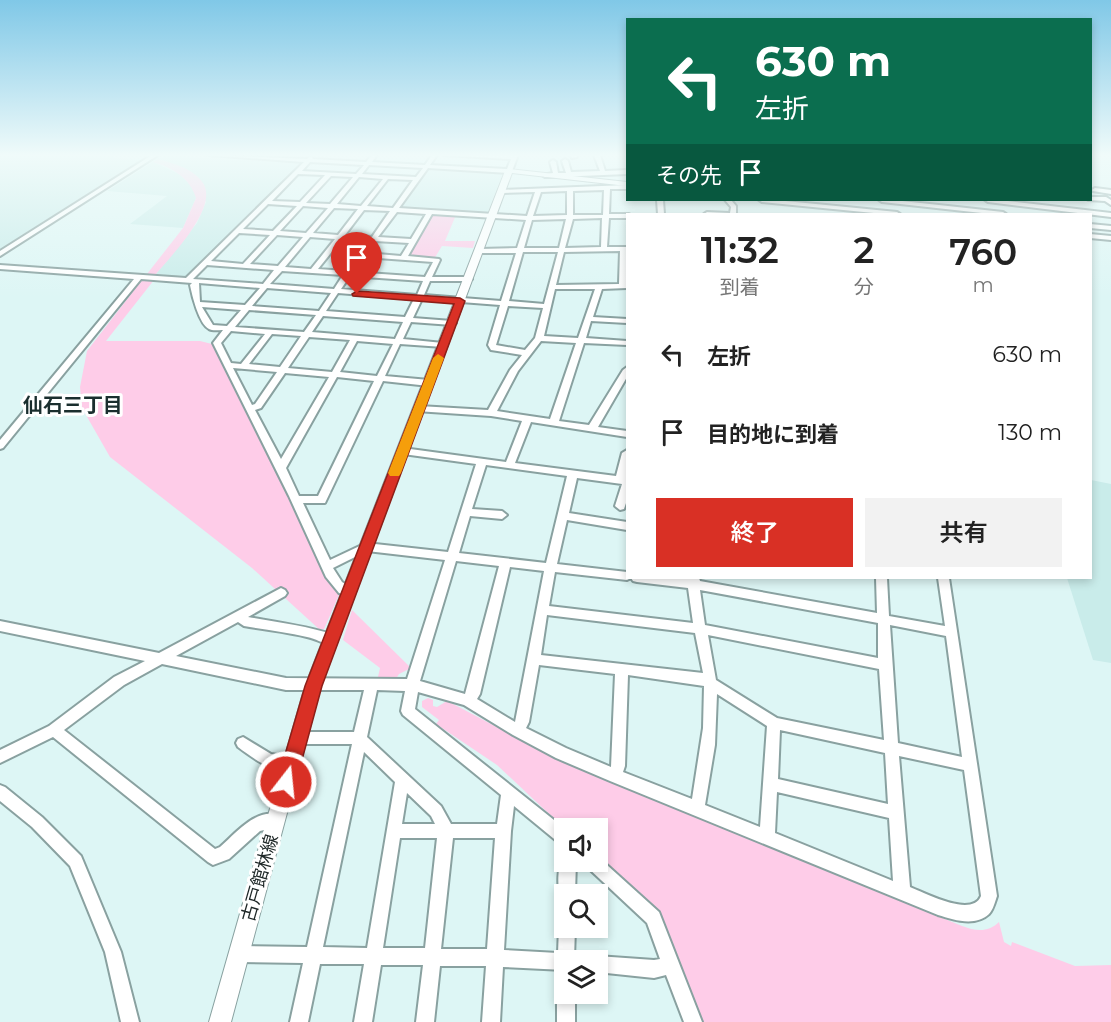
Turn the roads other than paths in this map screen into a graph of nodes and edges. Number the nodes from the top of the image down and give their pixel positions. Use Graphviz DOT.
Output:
graph roads {
  1 [pos="266,202"];
  2 [pos="81,203"];
  3 [pos="278,203"];
  4 [pos="335,203"];
  5 [pos="367,203"];
  6 [pos="401,203"];
  7 [pos="497,203"];
  8 [pos="534,203"];
  9 [pos="570,203"];
  10 [pos="606,203"];
  11 [pos="797,203"];
  12 [pos="801,203"];
  13 [pos="851,203"];
  14 [pos="904,203"];
  15 [pos="1011,203"];
  16 [pos="300,204"];
  17 [pos="914,204"];
  18 [pos="332,206"];
  19 [pos="363,208"];
  20 [pos="396,210"];
  21 [pos="850,210"];
  22 [pos="430,212"];
  23 [pos="814,213"];
  24 [pos="855,213"];
  25 [pos="885,213"];
  26 [pos="913,213"];
  27 [pos="991,213"];
  28 [pos="1111,215"];
  29 [pos="492,216"];
  30 [pos="606,216"];
  31 [pos="626,216"];
  32 [pos="570,217"];
  33 [pos="530,218"];
  34 [pos="1092,226"];
  35 [pos="1111,228"];
  36 [pos="237,231"];
  37 [pos="274,233"];
  38 [pos="308,235"];
  39 [pos="1092,236"];
  40 [pos="341,237"];
  41 [pos="1111,238"];
  42 [pos="375,239"];
  43 [pos="413,241"];
  44 [pos="604,249"];
  45 [pos="625,249"];
  46 [pos="479,250"];
  47 [pos="520,250"];
  48 [pos="561,250"];
  49 [pos="0,254"];
  50 [pos="363,255"];
  51 [pos="403,258"];
  52 [pos="204,263"];
  53 [pos="245,266"];
  54 [pos="0,267"];
  55 [pos="278,269"];
  56 [pos="313,271"];
  57 [pos="349,274"];
  58 [pos="140,276"];
  59 [pos="427,279"];
  60 [pos="468,279"];
  61 [pos="191,281"];
  62 [pos="625,286"];
  63 [pos="263,287"];
  64 [pos="551,287"];
  65 [pos="599,287"];
  66 [pos="336,292"];
  67 [pos="418,298"];
  68 [pos="460,301"];
  69 [pos="504,303"];
  70 [pos="197,304"];
  71 [pos="546,306"];
  72 [pos="246,307"];
  73 [pos="322,313"];
  74 [pos="408,320"];
  75 [pos="590,320"];
  76 [pos="626,321"];
  77 [pos="452,322"];
  78 [pos="229,329"];
  79 [pos="270,332"];
  80 [pos="307,335"];
  81 [pos="539,338"];
  82 [pos="355,339"];
  83 [pos="583,340"];
  84 [pos="398,342"];
  85 [pos="626,343"];
  86 [pos="443,345"];
  87 [pos="526,353"];
  88 [pos="229,364"];
  89 [pos="243,366"];
  90 [pos="283,369"];
  91 [pos="626,372"];
  92 [pos="335,374"];
  93 [pos="380,378"];
  94 [pos="429,382"];
  95 [pos="251,408"];
  96 [pos="419,409"];
  97 [pos="490,414"];
  98 [pos="528,418"];
  99 [pos="554,422"];
  100 [pos="593,428"];
  101 [pos="626,434"];
  102 [pos="0,446"];
  103 [pos="403,450"];
  104 [pos="482,461"];
  105 [pos="510,464"];
  106 [pos="281,468"];
  107 [pos="573,474"];
  108 [pos="625,482"];
  109 [pos="297,499"];
  110 [pos="620,506"];
  111 [pos="466,512"];
  112 [pos="502,515"];
  113 [pos="563,516"];
  114 [pos="626,526"];
  115 [pos="366,547"];
  116 [pos="452,557"];
  117 [pos="505,563"];
  118 [pos="327,566"];
  119 [pos="550,568"];
  120 [pos="626,576"];
  121 [pos="656,579"];
  122 [pos="882,579"];
  123 [pos="944,579"];
  124 [pos="694,581"];
  125 [pos="349,592"];
  126 [pos="281,593"];
  127 [pos="543,610"];
  128 [pos="240,617"];
  129 [pos="884,620"];
  130 [pos="0,626"];
  131 [pos="700,629"];
  132 [pos="952,632"];
  133 [pos="331,639"];
  134 [pos="162,659"];
  135 [pos="534,659"];
  136 [pos="885,665"];
  137 [pos="622,669"];
  138 [pos="710,683"];
  139 [pos="412,685"];
  140 [pos="313,686"];
  141 [pos="371,686"];
  142 [pos="468,701"];
  143 [pos="774,723"];
  144 [pos="54,730"];
  145 [pos="518,731"];
  146 [pos="299,738"];
  147 [pos="360,738"];
  148 [pos="243,743"];
  149 [pos="891,748"];
  150 [pos="0,757"];
  151 [pos="292,763"];
  152 [pos="971,765"];
  153 [pos="615,776"];
  154 [pos="405,782"];
  155 [pos="771,784"];
  156 [pos="0,792"];
  157 [pos="508,794"];
  158 [pos="697,810"];
  159 [pos="897,813"];
  160 [pos="276,821"];
  161 [pos="446,830"];
  162 [pos="554,830"];
  163 [pos="394,831"];
  164 [pos="503,831"];
  165 [pos="768,838"];
  166 [pos="603,872"];
  167 [pos="902,892"];
  168 [pos="238,954"];
  169 [pos="314,955"];
  170 [pos="374,955"];
  171 [pos="432,957"];
  172 [pos="495,958"];
  173 [pos="554,961"];
  174 [pos="608,965"];
  175 [pos="671,966"];
  176 [pos="566,1004"];
  177 [pos="130,1022"];
  178 [pos="220,1022"];
  179 [pos="299,1022"];
  180 [pos="363,1022"];
  181 [pos="425,1022"];
  182 [pos="491,1022"];
  183 [pos="566,1022"];
  184 [pos="693,1022"];
  1 -- 36 [label="street"];
  2 -- 49 [label="street"];
  3 -- 16 [label="street"];
  4 -- 18 [label="street"];
  5 -- 19 [label="street"];
  6 -- 20 [label="street"];
  7 -- 29 [label="main road, 古戸館林線"];
  8 -- 33 [label="street"];
  9 -- 32 [label="street"];
  10 -- 30 [label="street"];
  11 -- 23 [label="street"];
  12 -- 21 [label="street"];
  13 -- 21 [label="street"];
  14 -- 17 [label="street"];
  15 -- 28 [label="street"];
  16 -- 18 [label="street"];
  16 -- 37 [label="street"];
  17 -- 26 [label="street"];
  17 -- 27 [label="street"];
  18 -- 19 [label="street"];
  18 -- 38 [label="street"];
  19 -- 20 [label="street"];
  19 -- 40 [label="street"];
  20 -- 22 [label="street"];
  20 -- 42 [label="street"];
  21 -- 24 [label="street"];
  21 -- 25 [label="street"];
  22 -- 29 [label="street"];
  22 -- 43 [label="street"];
  29 -- 33 [label="street"];
  29 -- 46 [label="main road, 古戸館林線"];
  30 -- 31 [label="street"];
  30 -- 32 [label="street"];
  30 -- 44 [label="street"];
  32 -- 33 [label="street"];
  32 -- 48 [label="street"];
  33 -- 47 [label="street"];
  34 -- 35 [label="street"];
  36 -- 37 [label="street"];
  36 -- 52 [label="street"];
  37 -- 38 [label="street"];
  37 -- 53 [label="street"];
  38 -- 40 [label="street"];
  38 -- 55 [label="street"];
  39 -- 41 [label="street"];
  40 -- 42 [label="street"];
  40 -- 56 [label="street"];
  42 -- 43 [label="street"];
  42 -- 50 [label="street"];
  43 -- 51 [label="street"];
  44 -- 45 [label="street"];
  44 -- 48 [label="street"];
  45 -- 62 [label="street"];
  46 -- 47 [label="street"];
  46 -- 60 [label="main road, 古戸館林線"];
  47 -- 48 [label="street"];
  47 -- 69 [label="street"];
  48 -- 64 [label="street"];
  50 -- 51 [label="street"];
  50 -- 57 [label="street"];
  51 -- 59 [label="street"];
  52 -- 53 [label="street"];
  52 -- 61 [label="street"];
  53 -- 55 [label="street"];
  54 -- 58 [label="street"];
  55 -- 56 [label="street"];
  55 -- 63 [label="street"];
  56 -- 57 [label="street"];
  57 -- 59 [label="street"];
  57 -- 66 [label="street"];
  58 -- 61 [label="street"];
  58 -- 102 [label="street"];
  59 -- 60 [label="street"];
  59 -- 67 [label="street"];
  60 -- 68 [label="main road, 古戸館林線"];
  61 -- 63 [label="street"];
  61 -- 70 [label="street"];
  62 -- 65 [label="street"];
  63 -- 66 [label="street"];
  63 -- 72 [label="street"];
  64 -- 65 [label="street"];
  64 -- 71 [label="street"];
  65 -- 75 [label="street"];
  66 -- 67 [label="street"];
  66 -- 73 [label="street"];
  67 -- 68 [label="street"];
  67 -- 74 [label="street"];
  68 -- 69 [label="street"];
  68 -- 77 [label="main road, 古戸館林線"];
  69 -- 71 [label="street"];
  69 -- 87 [label="street"];
  70 -- 72 [label="street"];
  70 -- 78 [label="street"];
  71 -- 81 [label="street"];
  72 -- 73 [label="street"];
  72 -- 78 [label="street"];
  73 -- 74 [label="street"];
  73 -- 80 [label="street"];
  74 -- 77 [label="street"];
  74 -- 84 [label="street"];
  75 -- 76 [label="street"];
  75 -- 83 [label="street"];
  77 -- 86 [label="main road, 古戸館林線"];
  78 -- 79 [label="street"];
  78 -- 88 [label="street"];
  79 -- 80 [label="street"];
  79 -- 89 [label="street"];
  80 -- 82 [label="street"];
  80 -- 90 [label="street"];
  81 -- 83 [label="street"];
  81 -- 87 [label="street"];
  82 -- 84 [label="street"];
  82 -- 92 [label="street"];
  83 -- 85 [label="street"];
  83 -- 99 [label="street"];
  84 -- 86 [label="street"];
  84 -- 93 [label="street"];
  86 -- 94 [label="main road, 古戸館林線"];
  87 -- 97 [label="street"];
  88 -- 89 [label="street"];
  88 -- 95 [label="street"];
  89 -- 90 [label="street"];
  90 -- 92 [label="street"];
  90 -- 95 [label="street"];
  91 -- 100 [label="street"];
  92 -- 93 [label="street"];
  92 -- 106 [label="street"];
  93 -- 94 [label="street"];
  93 -- 109 [label="street"];
  94 -- 96 [label="main road, 古戸館林線"];
  95 -- 106 [label="street"];
  96 -- 97 [label="street"];
  96 -- 103 [label="main road, 古戸館林線"];
  97 -- 98 [label="street"];
  98 -- 99 [label="street"];
  98 -- 105 [label="street"];
  99 -- 100 [label="street"];
  100 -- 101 [label="street"];
  103 -- 104 [label="street"];
  103 -- 115 [label="main road, 古戸館林線"];
  104 -- 105 [label="street"];
  104 -- 111 [label="street"];
  105 -- 107 [label="street"];
  106 -- 109 [label="street"];
  107 -- 108 [label="street"];
  107 -- 113 [label="street"];
  108 -- 110 [label="street"];
  109 -- 118 [label="street"];
  111 -- 112 [label="street"];
  111 -- 116 [label="street"];
  113 -- 114 [label="street"];
  113 -- 119 [label="street"];
  115 -- 116 [label="street"];
  115 -- 118 [label="street"];
  115 -- 125 [label="main road, 古戸館林線"];
  116 -- 117 [label="street"];
  116 -- 139 [label="street"];
  117 -- 119 [label="street"];
  117 -- 142 [label="street"];
  118 -- 125 [label="street"];
  119 -- 120 [label="street"];
  119 -- 127 [label="street"];
  121 -- 124 [label="street"];
  122 -- 129 [label="street"];
  123 -- 132 [label="street"];
  124 -- 129 [label="street"];
  124 -- 131 [label="street"];
  125 -- 133 [label="main road, 古戸館林線"];
  126 -- 128 [label="street"];
  127 -- 131 [label="street"];
  127 -- 135 [label="street"];
  128 -- 133 [label="street"];
  128 -- 134 [label="street"];
  129 -- 132 [label="street"];
  129 -- 136 [label="street"];
  130 -- 134 [label="street"];
  131 -- 136 [label="street"];
  131 -- 138 [label="street"];
  132 -- 152 [label="street"];
  133 -- 140 [label="main road, 古戸館林線"];
  134 -- 140 [label="street"];
  134 -- 144 [label="street"];
  135 -- 137 [label="street"];
  135 -- 145 [label="street"];
  136 -- 149 [label="street"];
  137 -- 138 [label="street"];
  137 -- 153 [label="street"];
  138 -- 143 [label="street"];
  138 -- 158 [label="street"];
  139 -- 141 [label="street"];
  139 -- 142 [label="street"];
  139 -- 157 [label="street"];
  140 -- 141 [label="street"];
  140 -- 146 [label="main road, 古戸館林線"];
  141 -- 147 [label="street"];
  142 -- 145 [label="street"];
  143 -- 149 [label="street"];
  143 -- 155 [label="street"];
  144 -- 150 [label="street"];
  144 -- 160 [label="street"];
  145 -- 153 [label="street"];
  146 -- 147 [label="street"];
  146 -- 151 [label="main road, 古戸館林線"];
  147 -- 154 [label="street"];
  147 -- 169 [label="street"];
  148 -- 151 [label="street"];
  149 -- 152 [label="street"];
  149 -- 159 [label="street"];
  151 -- 160 [label="main road, 古戸館林線"];
  152 -- 167 [label="street"];
  153 -- 158 [label="street"];
  154 -- 161 [label="street"];
  154 -- 163 [label="street"];
  155 -- 159 [label="street"];
  155 -- 165 [label="street"];
  156 -- 177 [label="street"];
  157 -- 162 [label="street"];
  157 -- 164 [label="street"];
  158 -- 165 [label="street"];
  159 -- 167 [label="street"];
  160 -- 168 [label="main road, 古戸館林線"];
  161 -- 163 [label="street"];
  161 -- 164 [label="street"];
  161 -- 171 [label="street"];
  163 -- 170 [label="street"];
  164 -- 172 [label="street"];
  165 -- 167 [label="street"];
  166 -- 175 [label="street"];
  168 -- 169 [label="street"];
  168 -- 178 [label="main road, 古戸館林線"];
  169 -- 170 [label="street"];
  169 -- 179 [label="street"];
  170 -- 171 [label="street"];
  170 -- 180 [label="street"];
  171 -- 172 [label="street"];
  171 -- 181 [label="street"];
  172 -- 173 [label="street"];
  172 -- 182 [label="street"];
  174 -- 175 [label="street"];
  175 -- 184 [label="street"];
  176 -- 183 [label="street"];
}
